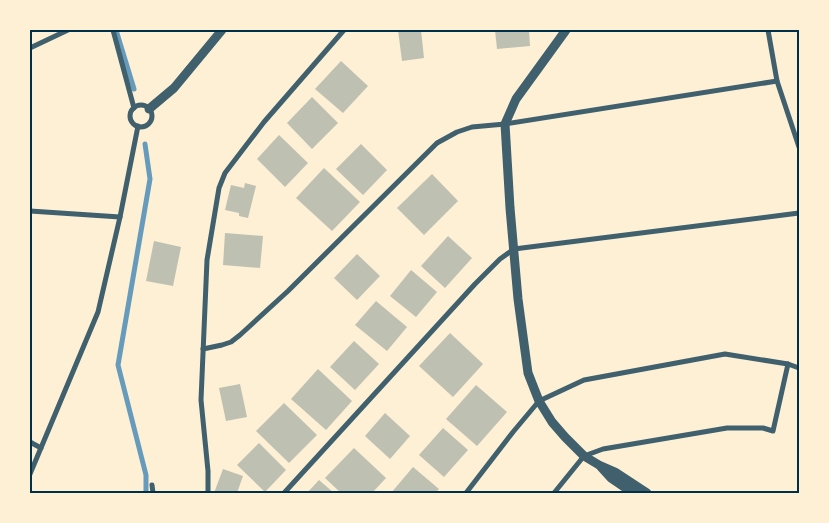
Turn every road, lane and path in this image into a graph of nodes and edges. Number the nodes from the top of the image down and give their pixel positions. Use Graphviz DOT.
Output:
graph roads {
  1 [pos="68,30"];
  2 [pos="113,30"];
  3 [pos="222,30"];
  4 [pos="344,30"];
  5 [pos="566,30"];
  6 [pos="768,30"];
  7 [pos="30,48"];
  8 [pos="777,81"];
  9 [pos="134,108"];
  10 [pos="149,109"];
  11 [pos="505,124"];
  12 [pos="138,126"];
  13 [pos="799,147"];
  14 [pos="30,211"];
  15 [pos="799,213"];
  16 [pos="120,217"];
  17 [pos="514,248"];
  18 [pos="204,349"];
  19 [pos="788,364"];
  20 [pos="799,368"];
  21 [pos="540,401"];
  22 [pos="30,442"];
  23 [pos="41,448"];
  24 [pos="584,456"];
  25 [pos="599,465"];
  26 [pos="30,474"];
  27 [pos="152,484"];
  28 [pos="153,493"];
  29 [pos="208,493"];
  30 [pos="284,493"];
  31 [pos="466,493"];
  32 [pos="554,493"];
  33 [pos="633,493"];
  34 [pos="647,493"];
  1 -- 7 [label="street"];
  2 -- 9 [label="street"];
  3 -- 10 [label="street"];
  4 -- 18 [label="street"];
  5 -- 11 [label="street"];
  6 -- 8 [label="street"];
  8 -- 11 [label="street"];
  8 -- 13 [label="street"];
  9 -- 10 [label="street"];
  9 -- 12 [label="street"];
  10 -- 12 [label="street"];
  11 -- 17 [label="street"];
  11 -- 18 [label="street"];
  12 -- 16 [label="street"];
  14 -- 16 [label="street"];
  15 -- 17 [label="street"];
  16 -- 23 [label="street"];
  17 -- 21 [label="street"];
  17 -- 30 [label="street"];
  18 -- 29 [label="street"];
  19 -- 20 [label="street"];
  19 -- 21 [label="street"];
  19 -- 24 [label="street"];
  21 -- 24 [label="street"];
  21 -- 31 [label="street"];
  22 -- 23 [label="street"];
  23 -- 26 [label="street"];
  24 -- 25 [label="street"];
  24 -- 32 [label="street"];
  25 -- 33 [label="street"];
  25 -- 34 [label="street"];
  27 -- 28 [label="street"];
}
